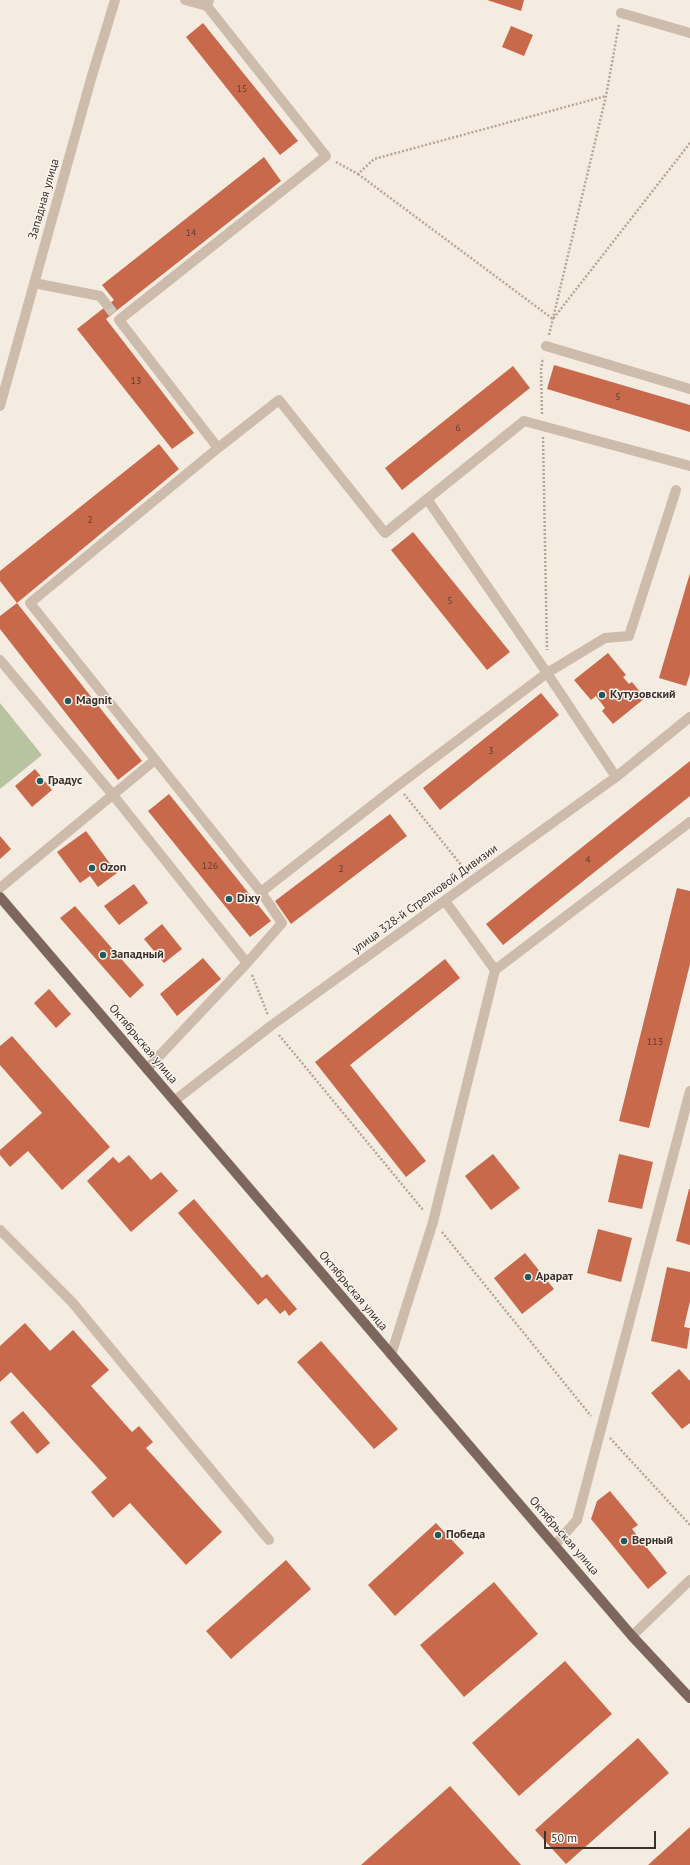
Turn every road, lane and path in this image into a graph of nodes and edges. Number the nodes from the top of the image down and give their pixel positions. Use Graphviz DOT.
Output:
graph roads {
  1 [pos="115,0"];
  2 [pos="185,0"];
  3 [pos="208,3"];
  4 [pos="621,12"];
  5 [pos="690,33"];
  6 [pos="606,96"];
  7 [pos="690,143"];
  8 [pos="326,156"];
  9 [pos="358,174"];
  10 [pos="34,283"];
  11 [pos="113,313"];
  12 [pos="546,346"];
  13 [pos="690,389"];
  14 [pos="0,406"];
  15 [pos="218,448"];
  16 [pos="690,466"];
  17 [pos="676,490"];
  18 [pos="427,499"];
  19 [pos="0,660"];
  20 [pos="547,673"];
  21 [pos="690,717"];
  22 [pos="155,760"];
  23 [pos="616,777"];
  24 [pos="397,786"];
  25 [pos="113,795"];
  26 [pos="690,822"];
  27 [pos="474,880"];
  28 [pos="0,888"];
  29 [pos="260,892"];
  30 [pos="0,896"];
  31 [pos="445,901"];
  32 [pos="247,964"];
  33 [pos="495,970"];
  34 [pos="272,1025"];
  35 [pos="147,1069"];
  36 [pos="690,1091"];
  37 [pos="174,1101"];
  38 [pos="433,1222"];
  39 [pos="0,1230"];
  40 [pos="391,1355"];
  41 [pos="602,1429"];
  42 [pos="690,1525"];
  43 [pos="270,1540"];
  44 [pos="555,1545"];
  45 [pos="690,1580"];
  46 [pos="632,1636"];
  47 [pos="690,1698"];
  1 -- 10 [label="street, Западная улица"];
  2 -- 3 [label="street"];
  3 -- 8 [label="street"];
  4 -- 5 [label="street"];
  6 -- 9 [label="path"];
  7 -- 9 [label="path"];
  8 -- 9 [label="path"];
  8 -- 11 [label="street"];
  10 -- 11 [label="street"];
  10 -- 14 [label="street, Западная улица"];
  11 -- 15 [label="street"];
  12 -- 13 [label="street"];
  15 -- 18 [label="street"];
  15 -- 22 [label="street"];
  16 -- 18 [label="street"];
  17 -- 20 [label="street"];
  18 -- 20 [label="street"];
  19 -- 25 [label="street"];
  20 -- 23 [label="street"];
  20 -- 24 [label="street"];
  21 -- 23 [label="street, улица 328-й Стрелковой Дивизии"];
  22 -- 25 [label="street"];
  22 -- 29 [label="street"];
  23 -- 27 [label="street, улица 328-й Стрелковой Дивизии"];
  24 -- 27 [label="path"];
  24 -- 29 [label="street"];
  25 -- 28 [label="street"];
  25 -- 32 [label="street"];
  26 -- 33 [label="street"];
  27 -- 31 [label="street, улица 328-й Стрелковой Дивизии"];
  29 -- 32 [label="street"];
  30 -- 35 [label="main road, Октябрьская улица"];
  31 -- 33 [label="street"];
  31 -- 34 [label="street, улица 328-й Стрелковой Дивизии"];
  32 -- 34 [label="path"];
  32 -- 35 [label="street"];
  33 -- 38 [label="street"];
  34 -- 37 [label="street, улица 328-й Стрелковой Дивизии"];
  34 -- 38 [label="path"];
  35 -- 37 [label="main road, Октябрьская улица"];
  36 -- 41 [label="street"];
  37 -- 40 [label="main road, Октябрьская улица"];
  38 -- 40 [label="street"];
  38 -- 41 [label="path"];
  39 -- 43 [label="street"];
  40 -- 44 [label="main road, Октябрьская улица"];
  41 -- 42 [label="path"];
  41 -- 44 [label="street"];
  44 -- 46 [label="main road, Октябрьская улица"];
  45 -- 46 [label="street"];
  46 -- 47 [label="main road, Октябрьская улица"];
}
